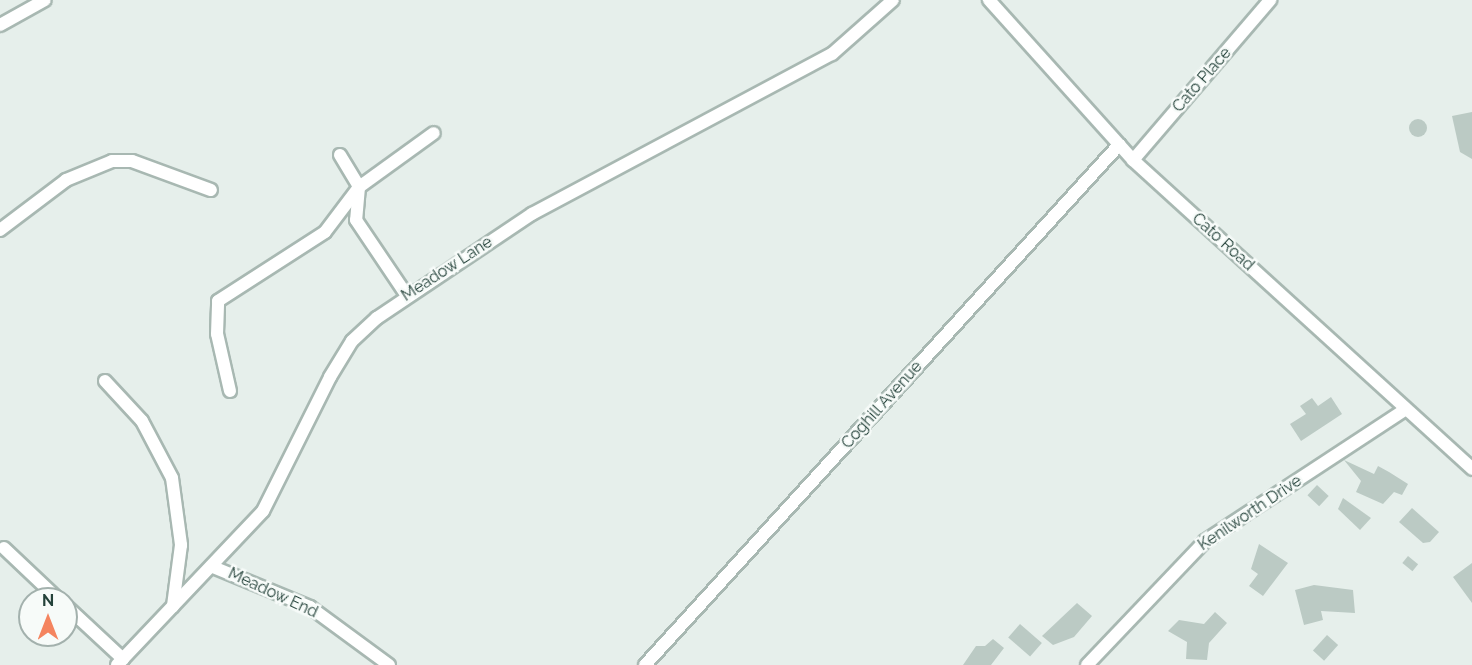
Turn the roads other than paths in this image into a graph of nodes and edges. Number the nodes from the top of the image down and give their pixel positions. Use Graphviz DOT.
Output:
graph roads {
  1 [pos="45,0"];
  2 [pos="893,0"];
  3 [pos="988,0"];
  4 [pos="1270,0"];
  5 [pos="0,25"];
  6 [pos="434,133"];
  7 [pos="1119,145"];
  8 [pos="340,155"];
  9 [pos="1133,160"];
  10 [pos="359,187"];
  11 [pos="211,190"];
  12 [pos="0,230"];
  13 [pos="406,294"];
  14 [pos="105,381"];
  15 [pos="230,391"];
  16 [pos="1406,409"];
  17 [pos="1472,469"];
  18 [pos="4,548"];
  19 [pos="213,567"];
  20 [pos="45,587"];
  21 [pos="173,606"];
  22 [pos="78,618"];
  23 [pos="120,662"];
  24 [pos="389,665"];
  25 [pos="645,665"];
  26 [pos="1087,665"];
  1 -- 5 [label="street"];
  2 -- 13 [label="street, Meadow Lane"];
  3 -- 7 [label="street, Cato Road"];
  4 -- 9 [label="street, Cato Place"];
  6 -- 10 [label="street"];
  7 -- 9 [label="street, Cato Road"];
  7 -- 25 [label="street, Coghill Avenue"];
  8 -- 10 [label="street"];
  9 -- 16 [label="street, Cato Road"];
  10 -- 13 [label="street"];
  10 -- 15 [label="street"];
  11 -- 12 [label="street"];
  13 -- 19 [label="street, Meadow Lane"];
  14 -- 21 [label="street"];
  16 -- 17 [label="street, Cato Road"];
  16 -- 26 [label="street, Kenilworth Drive"];
  18 -- 20 [label="street"];
  19 -- 21 [label="street, Meadow Lane"];
  19 -- 24 [label="street, Meadow End"];
  21 -- 23 [label="street, Meadow Lane"];
  22 -- 23 [label="street"];
}
